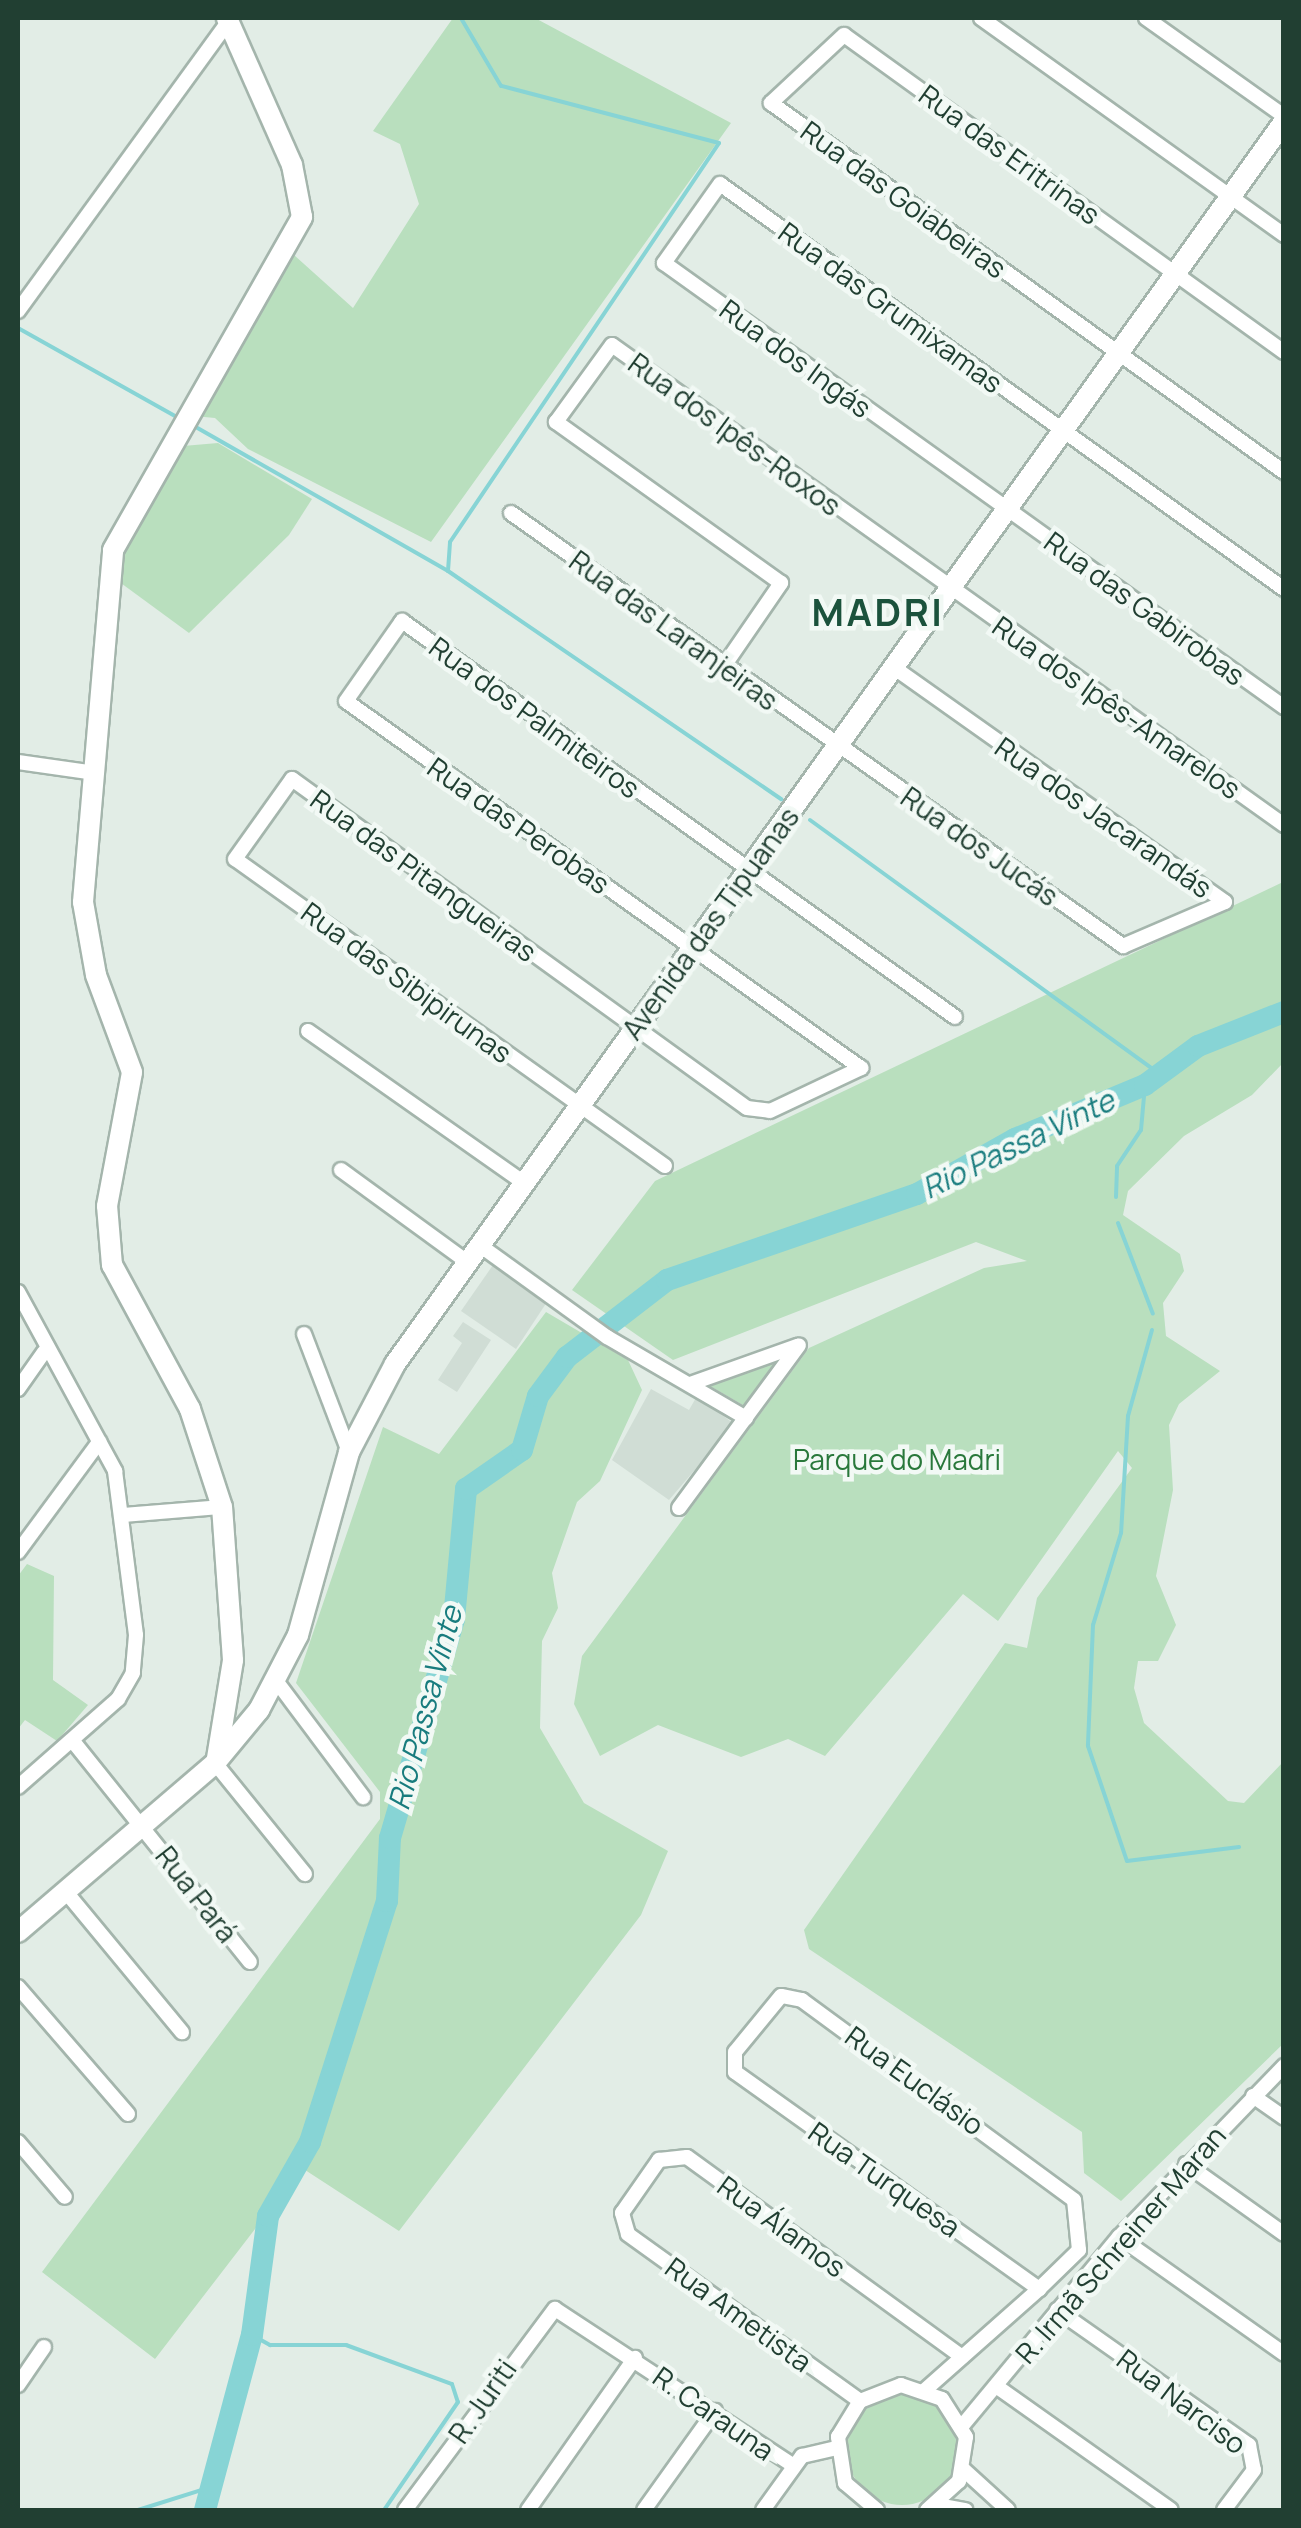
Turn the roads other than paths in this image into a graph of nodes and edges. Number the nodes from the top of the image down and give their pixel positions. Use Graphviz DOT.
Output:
graph roads {
  1 [pos="981,18"];
  2 [pos="1146,18"];
  3 [pos="228,20"];
  4 [pos="844,35"];
  5 [pos="1284,119"];
  6 [pos="720,184"];
  7 [pos="1230,196"];
  8 [pos="1284,234"];
  9 [pos="1174,274"];
  10 [pos="18,311"];
  11 [pos="1284,352"];
  12 [pos="1118,353"];
  13 [pos="1062,430"];
  14 [pos="1284,472"];
  15 [pos="1007,509"];
  16 [pos="511,513"];
  17 [pos="950,588"];
  18 [pos="1284,590"];
  19 [pos="724,666"];
  20 [pos="893,668"];
  21 [pos="346,701"];
  22 [pos="1284,707"];
  23 [pos="836,746"];
  24 [pos="18,762"];
  25 [pos="94,773"];
  26 [pos="1284,825"];
  27 [pos="235,859"];
  28 [pos="748,869"];
  29 [pos="1123,946"];
  30 [pos="692,948"];
  31 [pos="954,1017"];
  32 [pos="636,1027"];
  33 [pos="308,1031"];
  34 [pos="579,1105"];
  35 [pos="665,1166"];
  36 [pos="341,1170"];
  37 [pos="523,1182"];
  38 [pos="472,1253"];
  39 [pos="18,1292"];
  40 [pos="304,1334"];
  41 [pos="44,1352"];
  42 [pos="690,1384"];
  43 [pos="18,1389"];
  44 [pos="746,1418"];
  45 [pos="99,1442"];
  46 [pos="348,1452"];
  47 [pos="222,1507"];
  48 [pos="679,1508"];
  49 [pos="124,1515"];
  50 [pos="18,1552"];
  51 [pos="277,1682"];
  52 [pos="76,1744"];
  53 [pos="215,1763"];
  54 [pos="21,1781"];
  55 [pos="363,1797"];
  56 [pos="143,1827"];
  57 [pos="305,1874"];
  58 [pos="66,1892"];
  59 [pos="18,1932"];
  60 [pos="250,1962"];
  61 [pos="18,1988"];
  62 [pos="182,2032"];
  63 [pos="1284,2066"];
  64 [pos="732,2067"];
  65 [pos="1253,2096"];
  66 [pos="128,2114"];
  67 [pos="1284,2118"];
  68 [pos="18,2142"];
  69 [pos="1186,2164"];
  70 [pos="66,2197"];
  71 [pos="622,2224"];
  72 [pos="1284,2234"];
  73 [pos="1119,2237"];
  74 [pos="1039,2288"];
  75 [pos="1057,2310"];
  76 [pos="570,2312"];
  77 [pos="44,2347"];
  78 [pos="1284,2354"];
  79 [pos="962,2357"];
  80 [pos="635,2358"];
  81 [pos="18,2385"];
  82 [pos="996,2386"];
  83 [pos="925,2390"];
  84 [pos="860,2401"];
  85 [pos="715,2412"];
  86 [pos="962,2426"];
  87 [pos="837,2448"];
  88 [pos="794,2466"];
  89 [pos="964,2470"];
  90 [pos="932,2508"];
  91 [pos="406,2510"];
  92 [pos="528,2510"];
  93 [pos="644,2510"];
  94 [pos="763,2510"];
  95 [pos="873,2510"];
  96 [pos="966,2510"];
  97 [pos="1008,2510"];
  98 [pos="1171,2510"];
  99 [pos="1224,2510"];
  1 -- 7 [label="street"];
  2 -- 5 [label="street"];
  3 -- 10 [label="street"];
  3 -- 25 [label="main road"];
  4 -- 9 [label="street, Rua das Eritrinas"];
  4 -- 12 [label="street, Rua das Goiabeiras"];
  5 -- 7 [label="main road, Avenida das Tipuanas"];
  6 -- 13 [label="street, Rua das Grumixamas"];
  6 -- 15 [label="street, Rua dos Ingás"];
  7 -- 8 [label="street"];
  7 -- 9 [label="main road, Avenida das Tipuanas"];
  9 -- 11 [label="street, Rua das Eritrinas"];
  9 -- 12 [label="main road, Avenida das Tipuanas"];
  12 -- 13 [label="main road, Avenida das Tipuanas"];
  12 -- 14 [label="street"];
  13 -- 15 [label="main road, Avenida das Tipuanas"];
  13 -- 18 [label="street, Rua das Grumixamas"];
  15 -- 17 [label="main road, Avenida das Tipuanas"];
  15 -- 22 [label="street, Rua das Gabirobas"];
  16 -- 19 [label="street, Rua das Laranjeiras"];
  17 -- 19 [label="street, Rua dos Ipês-Roxos"];
  17 -- 20 [label="main road, Avenida das Tipuanas"];
  17 -- 26 [label="street, Rua dos Ipês-Amarelos"];
  19 -- 23 [label="street, Rua das Laranjeiras"];
  20 -- 23 [label="main road, Avenida das Tipuanas"];
  20 -- 29 [label="street, Rua dos Jacarandás"];
  21 -- 28 [label="street, Rua dos Palmiteiros"];
  21 -- 30 [label="street, Rua das Perobas"];
  23 -- 28 [label="main road, Avenida das Tipuanas"];
  23 -- 29 [label="street, Rua dos Jucás"];
  24 -- 25 [label="street"];
  25 -- 47 [label="main road"];
  27 -- 32 [label="street, Rua das Pitangueiras"];
  27 -- 34 [label="street, Rua das Sibipirunas"];
  28 -- 30 [label="main road, Avenida das Tipuanas"];
  28 -- 31 [label="street"];
  30 -- 32 [label="main road, Avenida das Tipuanas"];
  30 -- 32 [label="street, Rua das Perobas"];
  32 -- 34 [label="main road, Avenida das Tipuanas"];
  33 -- 37 [label="street"];
  34 -- 35 [label="street, Rua das Sibipirunas"];
  34 -- 37 [label="main road, Avenida das Tipuanas"];
  36 -- 38 [label="street"];
  37 -- 38 [label="main road, Avenida das Tipuanas"];
  38 -- 42 [label="street"];
  38 -- 46 [label="main road, Avenida das Tipuanas"];
  39 -- 41 [label="street"];
  40 -- 46 [label="street"];
  41 -- 43 [label="street"];
  41 -- 45 [label="street"];
  42 -- 44 [label="street"];
  42 -- 44 [label="street"];
  44 -- 48 [label="street"];
  45 -- 49 [label="street"];
  45 -- 50 [label="street"];
  46 -- 51 [label="main road, Avenida das Tipuanas"];
  47 -- 49 [label="street"];
  47 -- 53 [label="main road"];
  49 -- 52 [label="street"];
  51 -- 53 [label="main road, Avenida das Tipuanas"];
  51 -- 55 [label="street"];
  52 -- 54 [label="street"];
  52 -- 56 [label="street, Rua Pará"];
  53 -- 56 [label="main road, Avenida das Tipuanas"];
  53 -- 57 [label="street"];
  56 -- 58 [label="main road, Avenida das Tipuanas"];
  56 -- 60 [label="street, Rua Pará"];
  58 -- 59 [label="main road, Avenida das Tipuanas"];
  58 -- 62 [label="street"];
  61 -- 66 [label="street"];
  63 -- 65 [label="street, R. Irmã Schreiner Maran"];
  64 -- 74 [label="street, Rua Turquesa"];
  64 -- 74 [label="street, Rua Euclásio"];
  65 -- 67 [label="street"];
  65 -- 69 [label="street, R. Irmã Schreiner Maran"];
  68 -- 70 [label="street"];
  69 -- 72 [label="street"];
  69 -- 73 [label="street, R. Irmã Schreiner Maran"];
  71 -- 79 [label="street, Rua Álamos"];
  71 -- 84 [label="street, Rua Ametista"];
  73 -- 75 [label="street, R. Irmã Schreiner Maran"];
  73 -- 78 [label="street"];
  74 -- 79 [label="street"];
  75 -- 82 [label="street, R. Irmã Schreiner Maran"];
  75 -- 99 [label="street, Rua Narciso"];
  76 -- 80 [label="street, R. Carauna"];
  76 -- 91 [label="street, R. Juriti"];
  77 -- 81 [label="street"];
  79 -- 83 [label="street"];
  80 -- 85 [label="street, R. Carauna"];
  80 -- 92 [label="street"];
  82 -- 86 [label="street, R. Irmã Schreiner Maran"];
  82 -- 98 [label="street"];
  83 -- 84 [label="street"];
  83 -- 86 [label="street"];
  84 -- 87 [label="street"];
  85 -- 88 [label="street, R. Carauna"];
  85 -- 93 [label="street"];
  86 -- 89 [label="street"];
  87 -- 88 [label="street"];
  87 -- 95 [label="street"];
  88 -- 94 [label="street"];
  89 -- 90 [label="street"];
  89 -- 97 [label="street"];
  90 -- 96 [label="street"];
}
